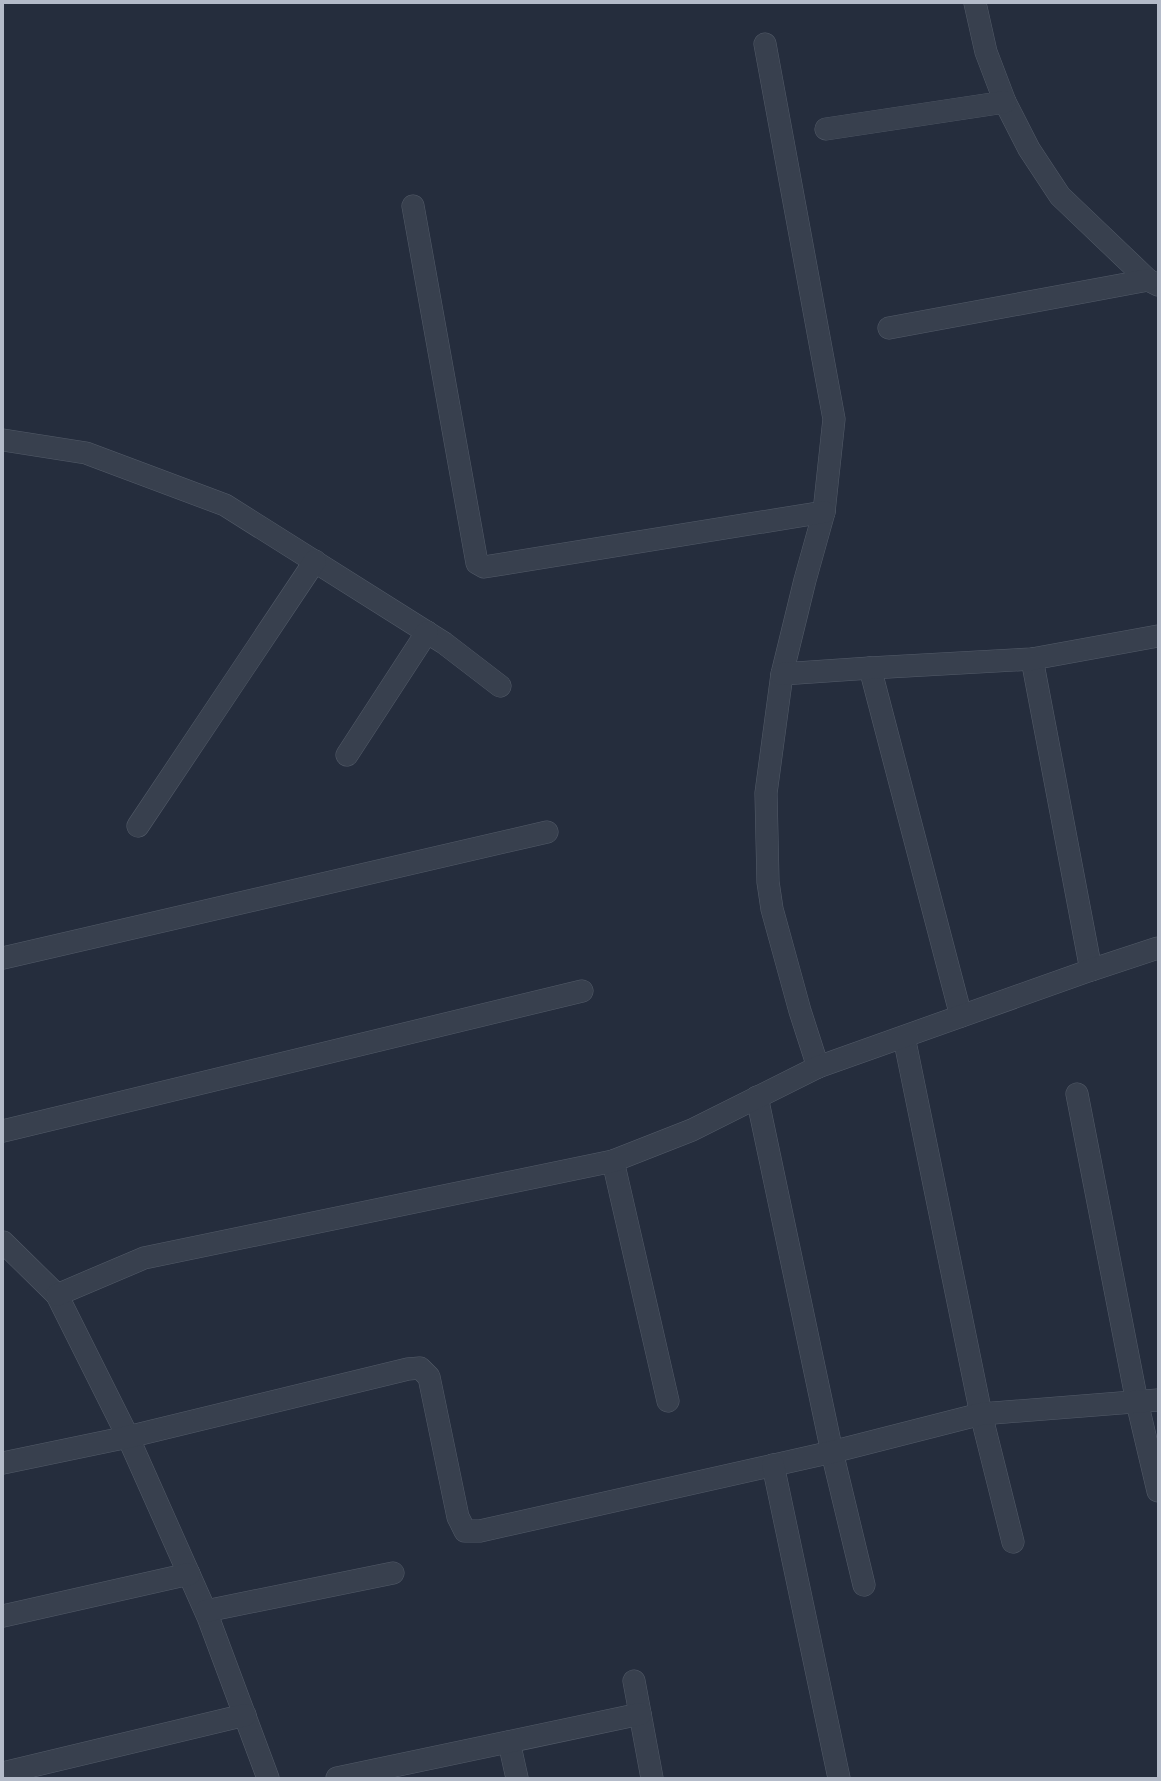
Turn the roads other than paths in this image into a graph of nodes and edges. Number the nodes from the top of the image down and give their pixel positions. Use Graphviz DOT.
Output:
graph roads {
  1 [pos="975,3"];
  2 [pos="765,44"];
  3 [pos="1005,102"];
  4 [pos="826,129"];
  5 [pos="413,206"];
  6 [pos="1153,283"];
  7 [pos="889,328"];
  8 [pos="3,440"];
  9 [pos="824,512"];
  10 [pos="315,561"];
  11 [pos="427,632"];
  12 [pos="1158,636"];
  13 [pos="1032,659"];
  14 [pos="870,668"];
  15 [pos="782,674"];
  16 [pos="500,686"];
  17 [pos="347,755"];
  18 [pos="138,826"];
  19 [pos="547,832"];
  20 [pos="1158,948"];
  21 [pos="3,958"];
  22 [pos="1091,970"];
  23 [pos="582,991"];
  24 [pos="961,1016"];
  25 [pos="904,1037"];
  26 [pos="818,1067"];
  27 [pos="1077,1094"];
  28 [pos="757,1098"];
  29 [pos="3,1131"];
  30 [pos="613,1160"];
  31 [pos="3,1242"];
  32 [pos="57,1295"];
  33 [pos="668,1401"];
  34 [pos="1148,1401"];
  35 [pos="981,1414"];
  36 [pos="128,1437"];
  37 [pos="832,1452"];
  38 [pos="3,1463"];
  39 [pos="773,1465"];
  40 [pos="1158,1491"];
  41 [pos="1014,1542"];
  42 [pos="393,1572"];
  43 [pos="189,1574"];
  44 [pos="864,1586"];
  45 [pos="206,1612"];
  46 [pos="3,1616"];
  47 [pos="634,1681"];
  48 [pos="640,1714"];
  49 [pos="244,1715"];
  50 [pos="509,1742"];
  51 [pos="410,1771"];
  52 [pos="3,1773"];
  53 [pos="268,1778"];
  54 [pos="337,1778"];
  55 [pos="517,1778"];
  56 [pos="652,1778"];
  57 [pos="839,1778"];
  1 -- 3 [label="street"];
  2 -- 9 [label="street"];
  3 -- 4 [label="street"];
  3 -- 6 [label="street"];
  5 -- 9 [label="street"];
  6 -- 7 [label="street"];
  8 -- 10 [label="street"];
  9 -- 15 [label="street"];
  10 -- 11 [label="street"];
  10 -- 18 [label="street"];
  11 -- 16 [label="street"];
  11 -- 17 [label="street"];
  12 -- 13 [label="street"];
  13 -- 14 [label="street"];
  13 -- 22 [label="street"];
  14 -- 15 [label="street"];
  14 -- 24 [label="street"];
  15 -- 26 [label="street"];
  19 -- 21 [label="street"];
  20 -- 22 [label="street"];
  22 -- 24 [label="street"];
  23 -- 29 [label="street"];
  24 -- 25 [label="street"];
  25 -- 26 [label="street"];
  25 -- 35 [label="street"];
  26 -- 28 [label="street"];
  27 -- 34 [label="street"];
  28 -- 30 [label="street"];
  28 -- 37 [label="street"];
  30 -- 32 [label="street"];
  30 -- 33 [label="street"];
  31 -- 32 [label="street"];
  32 -- 36 [label="street"];
  34 -- 35 [label="street"];
  34 -- 40 [label="street"];
  35 -- 37 [label="street"];
  35 -- 41 [label="street"];
  36 -- 38 [label="street"];
  36 -- 39 [label="street"];
  36 -- 43 [label="street"];
  37 -- 39 [label="street"];
  37 -- 44 [label="street"];
  39 -- 57 [label="street"];
  42 -- 45 [label="street"];
  43 -- 45 [label="street"];
  43 -- 46 [label="street"];
  45 -- 49 [label="street"];
  47 -- 48 [label="street"];
  48 -- 50 [label="street"];
  48 -- 56 [label="street"];
  49 -- 52 [label="street"];
  49 -- 53 [label="street"];
  50 -- 51 [label="street"];
  50 -- 55 [label="street"];
  51 -- 54 [label="street"];
}
